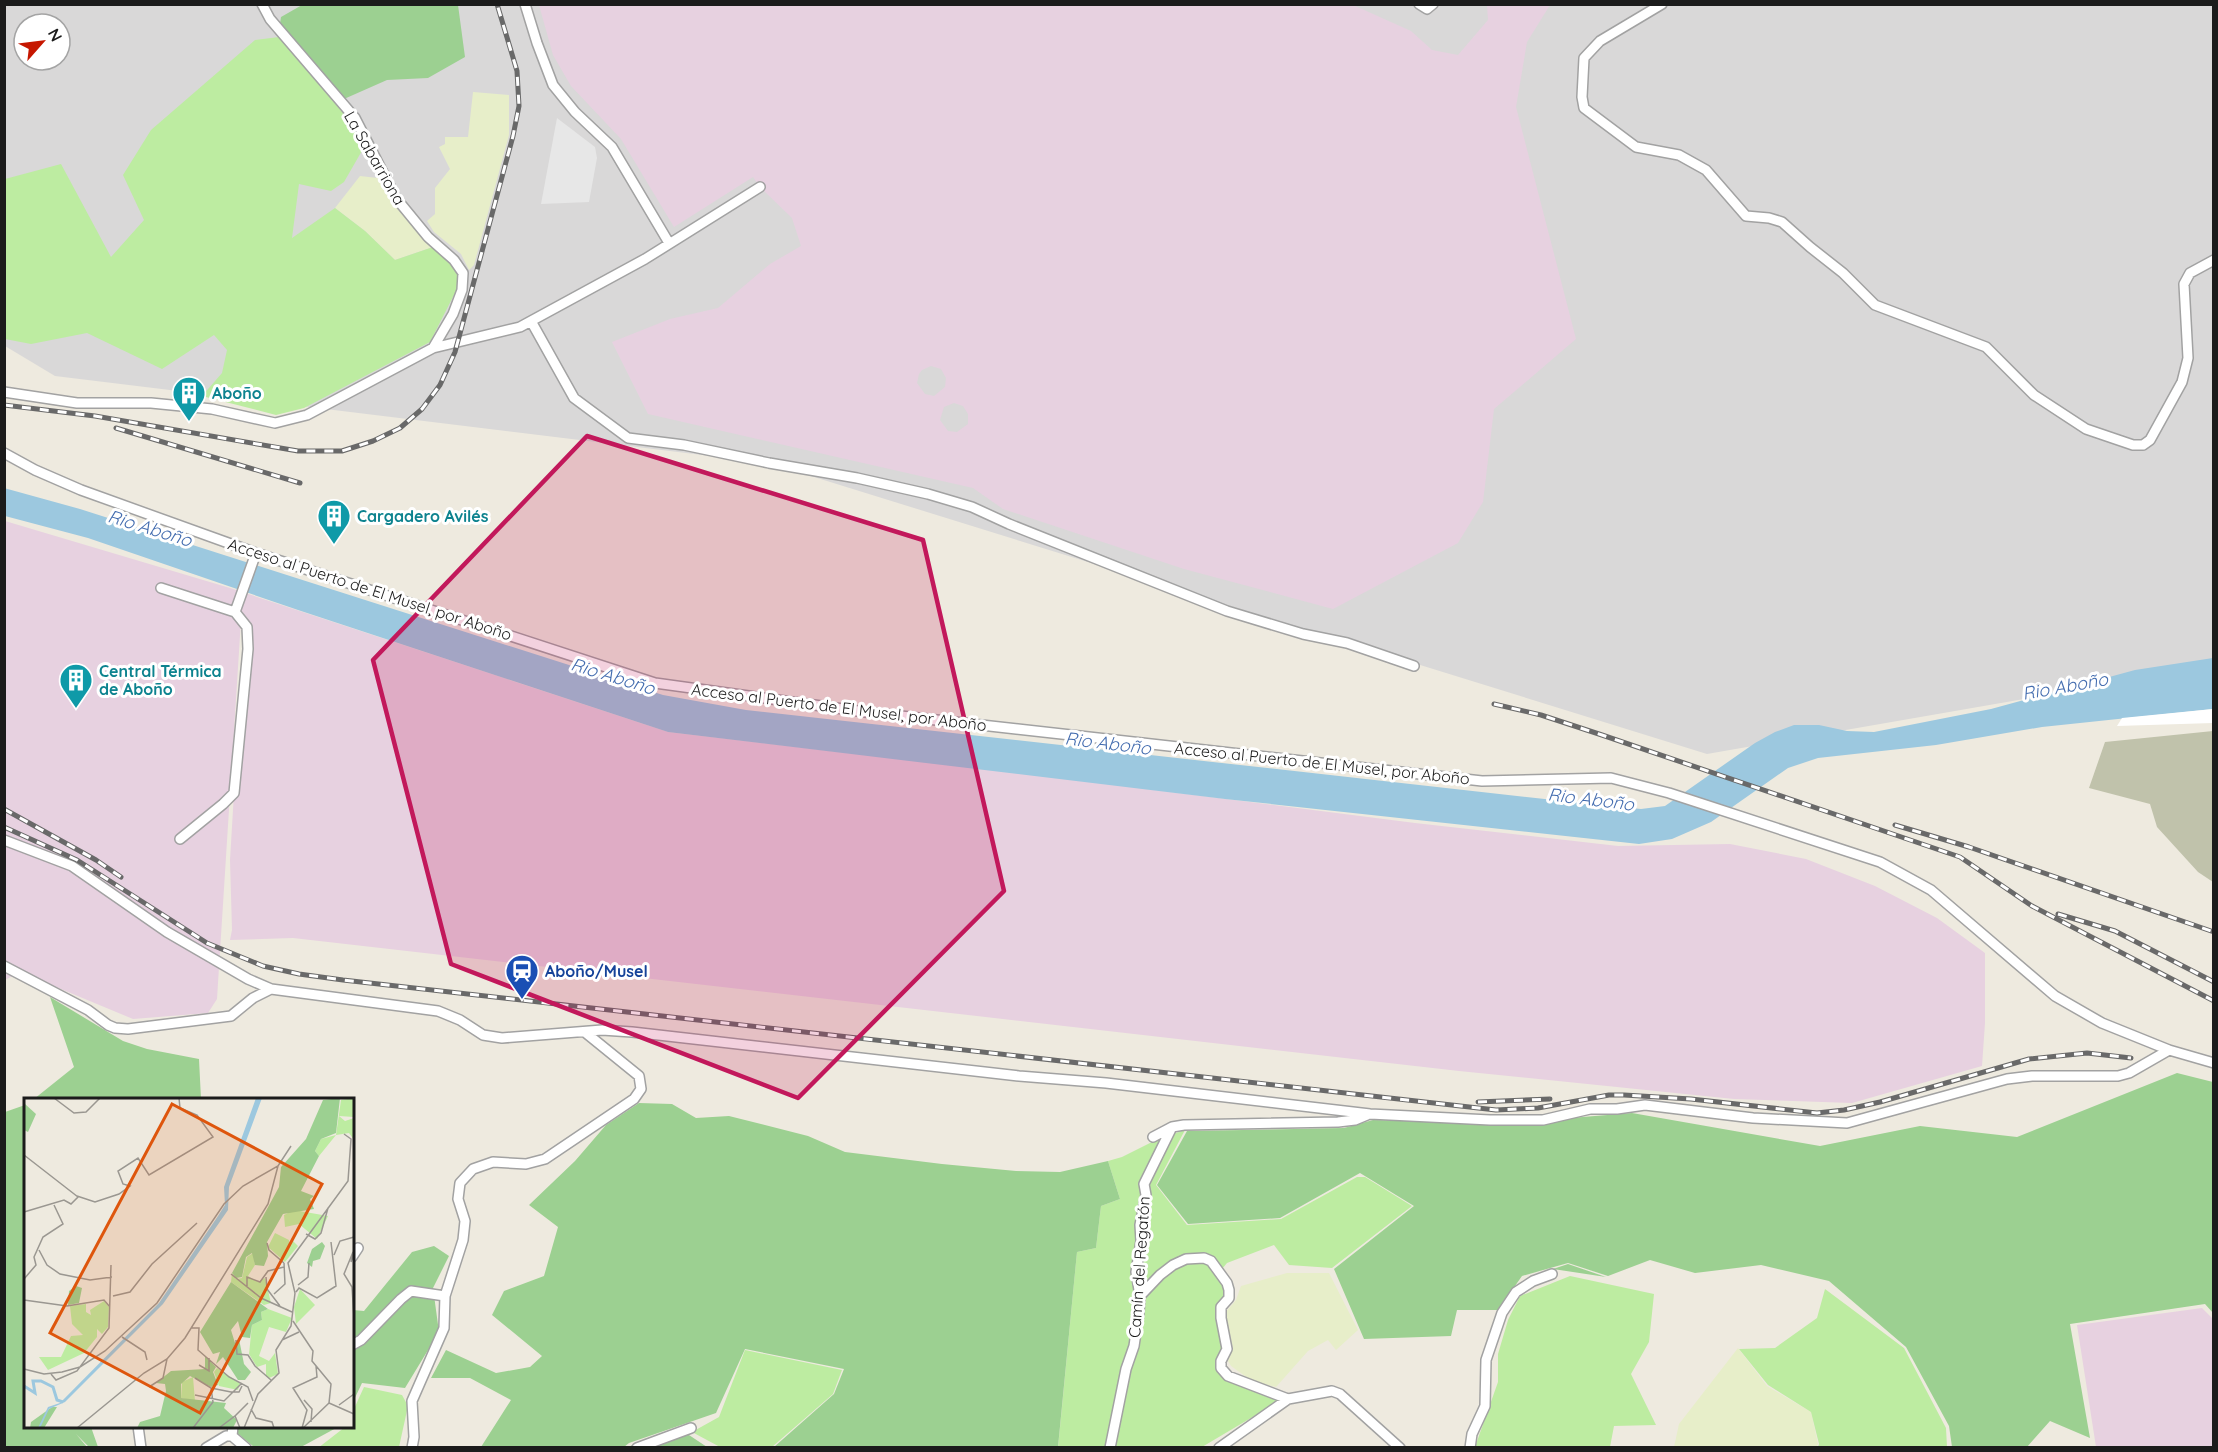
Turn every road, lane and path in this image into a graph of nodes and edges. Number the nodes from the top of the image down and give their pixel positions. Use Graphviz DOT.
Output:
graph roads {
  1 [pos="262,4"];
  2 [pos="525,4"];
  3 [pos="1419,4"];
  4 [pos="1433,4"];
  5 [pos="1662,4"];
  6 [pos="760,187"];
  7 [pos="669,243"];
  8 [pos="2214,260"];
  9 [pos="531,321"];
  10 [pos="433,348"];
  11 [pos="4,392"];
  12 [pos="4,453"];
  13 [pos="256,556"];
  14 [pos="161,588"];
  15 [pos="235,612"];
  16 [pos="1414,666"];
  17 [pos="180,839"];
  18 [pos="4,840"];
  19 [pos="4,966"];
  20 [pos="271,989"];
  21 [pos="586,1033"];
  22 [pos="2169,1050"];
  23 [pos="2214,1063"];
  24 [pos="1370,1114"];
  25 [pos="1172,1127"];
  26 [pos="1153,1137"];
  27 [pos="358,1248"];
  28 [pos="354,1254"];
  29 [pos="1552,1274"];
  30 [pos="445,1296"];
  31 [pos="1140,1296"];
  32 [pos="354,1344"];
  33 [pos="1288,1399"];
  34 [pos="138,1428"];
  35 [pos="691,1428"];
  36 [pos="232,1431"];
  37 [pos="141,1448"];
  38 [pos="206,1448"];
  39 [pos="246,1448"];
  40 [pos="412,1448"];
  41 [pos="637,1448"];
  42 [pos="1110,1448"];
  43 [pos="1219,1448"];
  44 [pos="1400,1448"];
  45 [pos="1470,1448"];
  1 -- 10 [label="street, La Sabarriona"];
  2 -- 7 [label="street"];
  3 -- 4 [label="street"];
  5 -- 8 [label="street"];
  6 -- 7 [label="street"];
  7 -- 9 [label="street"];
  9 -- 10 [label="street"];
  9 -- 16 [label="street"];
  10 -- 11 [label="street"];
  12 -- 13 [label="street, Acceso al Puerto de El Musel, por Aboño"];
  13 -- 15 [label="street"];
  13 -- 22 [label="street, Acceso al Puerto de El Musel, por Aboño"];
  14 -- 15 [label="street"];
  15 -- 17 [label="street"];
  18 -- 20 [label="street"];
  19 -- 20 [label="street"];
  20 -- 21 [label="street"];
  21 -- 24 [label="street"];
  21 -- 30 [label="street"];
  22 -- 23 [label="street, Acceso al Puerto de El Musel, por Aboño"];
  22 -- 24 [label="street"];
  24 -- 25 [label="street"];
  25 -- 26 [label="street"];
  25 -- 31 [label="street, Camín del Regatón"];
  27 -- 28 [label="street"];
  29 -- 45 [label="street"];
  30 -- 32 [label="street"];
  30 -- 40 [label="street"];
  31 -- 33 [label="street"];
  31 -- 42 [label="street, Camín del Regatón"];
  33 -- 43 [label="street"];
  33 -- 44 [label="street"];
  34 -- 37 [label="street"];
  35 -- 41 [label="street"];
  36 -- 38 [label="street"];
  36 -- 39 [label="street"];
}
